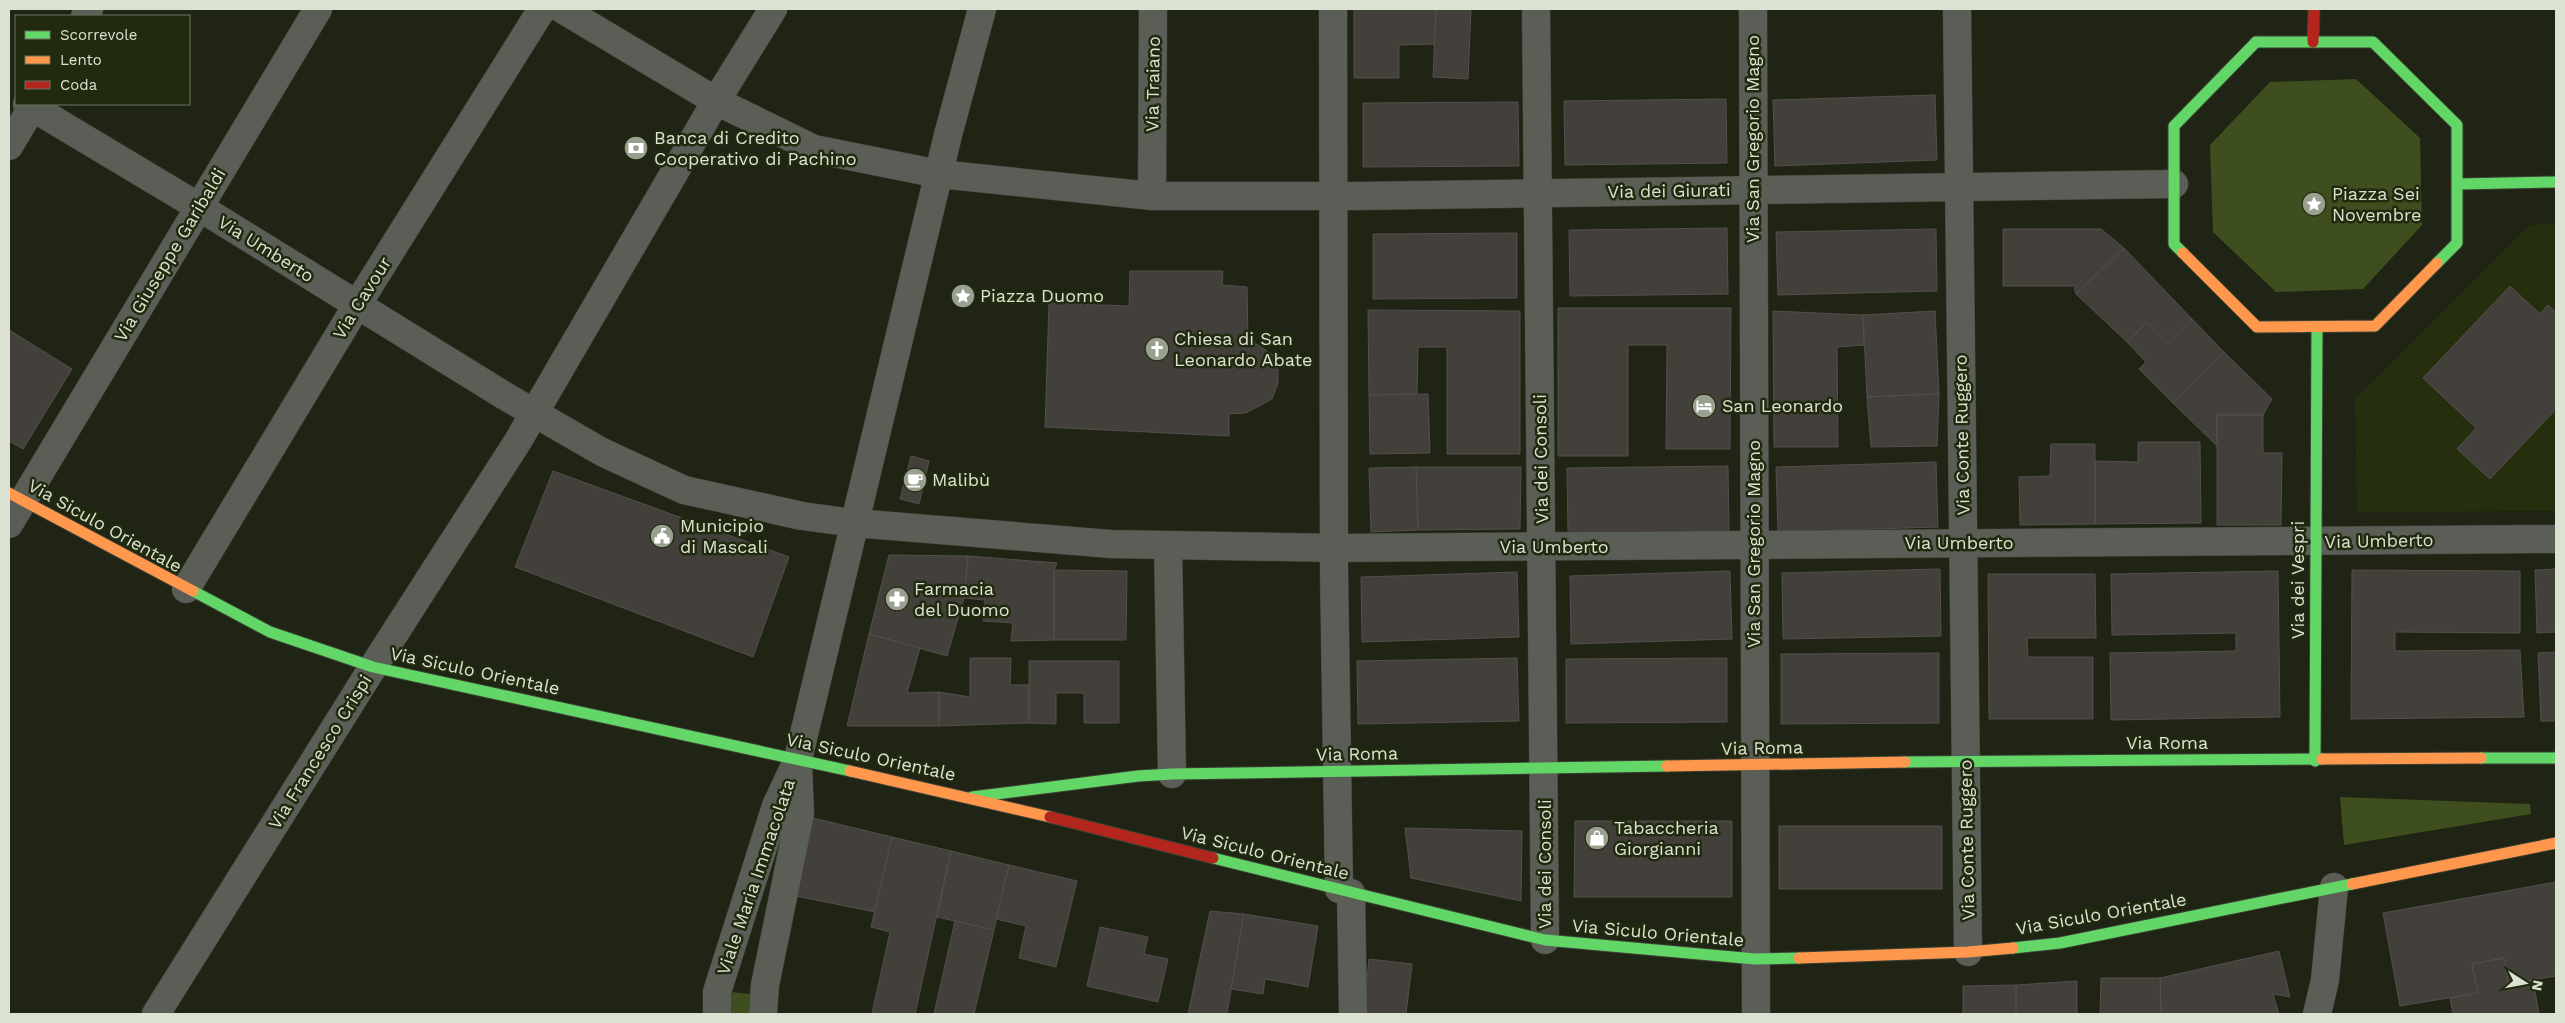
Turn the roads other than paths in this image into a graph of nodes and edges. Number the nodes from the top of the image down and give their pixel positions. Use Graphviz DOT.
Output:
graph roads {
  1 [pos="318,9"];
  2 [pos="542,9"];
  3 [pos="562,9"];
  4 [pos="773,9"];
  5 [pos="982,9"];
  6 [pos="1153,9"];
  7 [pos="1333,9"];
  8 [pos="1536,9"];
  9 [pos="1753,9"];
  10 [pos="1957,9"];
  11 [pos="2314,9"];
  12 [pos="2314,42"];
  13 [pos="705,94"];
  14 [pos="26,105"];
  15 [pos="30,105"];
  16 [pos="9,146"];
  17 [pos="939,174"];
  18 [pos="2556,182"];
  19 [pos="2174,184"];
  20 [pos="2458,184"];
  21 [pos="1959,187"];
  22 [pos="1753,190"];
  23 [pos="1538,193"];
  24 [pos="1152,196"];
  25 [pos="1347,196"];
  26 [pos="199,207"];
  27 [pos="357,305"];
  28 [pos="2317,327"];
  29 [pos="534,412"];
  30 [pos="16,497"];
  31 [pos="854,523"];
  32 [pos="9,524"];
  33 [pos="2556,539"];
  34 [pos="2316,541"];
  35 [pos="1963,543"];
  36 [pos="1168,545"];
  37 [pos="1754,545"];
  38 [pos="1541,548"];
  39 [pos="1334,560"];
  40 [pos="186,589"];
  41 [pos="373,667"];
  42 [pos="2556,758"];
  43 [pos="798,759"];
  44 [pos="1966,761"];
  45 [pos="2315,761"];
  46 [pos="1755,765"];
  47 [pos="1545,768"];
  48 [pos="1337,772"];
  49 [pos="1172,774"];
  50 [pos="970,797"];
  51 [pos="2556,843"];
  52 [pos="2334,887"];
  53 [pos="1345,891"];
  54 [pos="1545,940"];
  55 [pos="1968,952"];
  56 [pos="1755,959"];
  57 [pos="156,1014"];
  58 [pos="716,1014"];
  59 [pos="762,1014"];
  60 [pos="1353,1014"];
  61 [pos="1756,1014"];
  62 [pos="2317,1014"];
  1 -- 26 [label="street, Via Giuseppe Garibaldi"];
  2 -- 27 [label="street, Via Cavour"];
  3 -- 13 [label="street"];
  4 -- 13 [label="street, Via Francesco Crispi"];
  5 -- 17 [label="street"];
  6 -- 24 [label="street, Via Traiano"];
  7 -- 25 [label="street"];
  8 -- 23 [label="street, Via dei Consoli"];
  9 -- 22 [label="street, Via San Gregorio Magno"];
  10 -- 21 [label="street, Via Conte Ruggero"];
  11 -- 12 [label="street"];
  12 -- 19 [label="street"];
  12 -- 20 [label="street"];
  13 -- 17 [label="street, Via dei Giurati"];
  13 -- 29 [label="street, Via Francesco Crispi"];
  14 -- 16 [label="street"];
  15 -- 26 [label="street, Via Umberto"];
  17 -- 24 [label="street, Via dei Giurati"];
  17 -- 31 [label="street"];
  18 -- 20 [label="street"];
  19 -- 21 [label="street, Via dei Giurati"];
  19 -- 28 [label="street"];
  20 -- 28 [label="street"];
  21 -- 22 [label="street, Via dei Giurati"];
  21 -- 35 [label="street, Via Conte Ruggero"];
  22 -- 23 [label="street, Via dei Giurati"];
  22 -- 37 [label="street, Via San Gregorio Magno"];
  23 -- 25 [label="street, Via dei Giurati"];
  23 -- 38 [label="street, Via dei Consoli"];
  24 -- 25 [label="street, Via dei Giurati"];
  25 -- 39 [label="street"];
  26 -- 27 [label="street, Via Umberto"];
  26 -- 30 [label="street, Via Giuseppe Garibaldi"];
  27 -- 29 [label="street, Via Umberto"];
  27 -- 40 [label="street, Via Cavour"];
  28 -- 34 [label="street, Via dei Vespri"];
  29 -- 31 [label="street, Via Umberto"];
  29 -- 41 [label="street, Via Francesco Crispi"];
  30 -- 32 [label="street, Via Giuseppe Garibaldi"];
  30 -- 40 [label="street, Via Siculo Orientale"];
  31 -- 36 [label="street, Via Umberto"];
  31 -- 43 [label="street"];
  33 -- 34 [label="street, Via Umberto"];
  34 -- 35 [label="street, Via Umberto"];
  34 -- 45 [label="street, Via dei Vespri"];
  35 -- 37 [label="street, Via Umberto"];
  35 -- 44 [label="street, Via Conte Ruggero"];
  36 -- 39 [label="street, Via Umberto"];
  36 -- 49 [label="street"];
  37 -- 38 [label="street, Via Umberto"];
  37 -- 46 [label="street, Via San Gregorio Magno"];
  38 -- 39 [label="street, Via Umberto"];
  38 -- 47 [label="street, Via dei Consoli"];
  39 -- 48 [label="street"];
  40 -- 41 [label="street, Via Siculo Orientale"];
  41 -- 43 [label="street, Via Siculo Orientale"];
  41 -- 57 [label="street, Via Francesco Crispi"];
  42 -- 45 [label="street, Via Roma"];
  43 -- 50 [label="street, Via Siculo Orientale"];
  43 -- 58 [label="street, Viale Maria Immacolata"];
  43 -- 59 [label="street, Viale Maria Immacolata"];
  44 -- 45 [label="street, Via Roma"];
  44 -- 46 [label="street, Via Roma"];
  44 -- 55 [label="street, Via Conte Ruggero"];
  46 -- 47 [label="street, Via Roma"];
  46 -- 56 [label="street, Via San Gregorio Magno"];
  47 -- 48 [label="street, Via Roma"];
  47 -- 54 [label="street, Via dei Consoli"];
  48 -- 49 [label="street, Via Roma"];
  48 -- 53 [label="street"];
  49 -- 50 [label="street, Via Roma"];
  50 -- 53 [label="street, Via Siculo Orientale"];
  51 -- 52 [label="street, Via Siculo Orientale"];
  52 -- 55 [label="street, Via Siculo Orientale"];
  52 -- 62 [label="street"];
  53 -- 54 [label="street, Via Siculo Orientale"];
  53 -- 60 [label="street"];
  54 -- 56 [label="street, Via Siculo Orientale"];
  55 -- 56 [label="street, Via Siculo Orientale"];
  56 -- 61 [label="street, Via San Gregorio Magno"];
}
